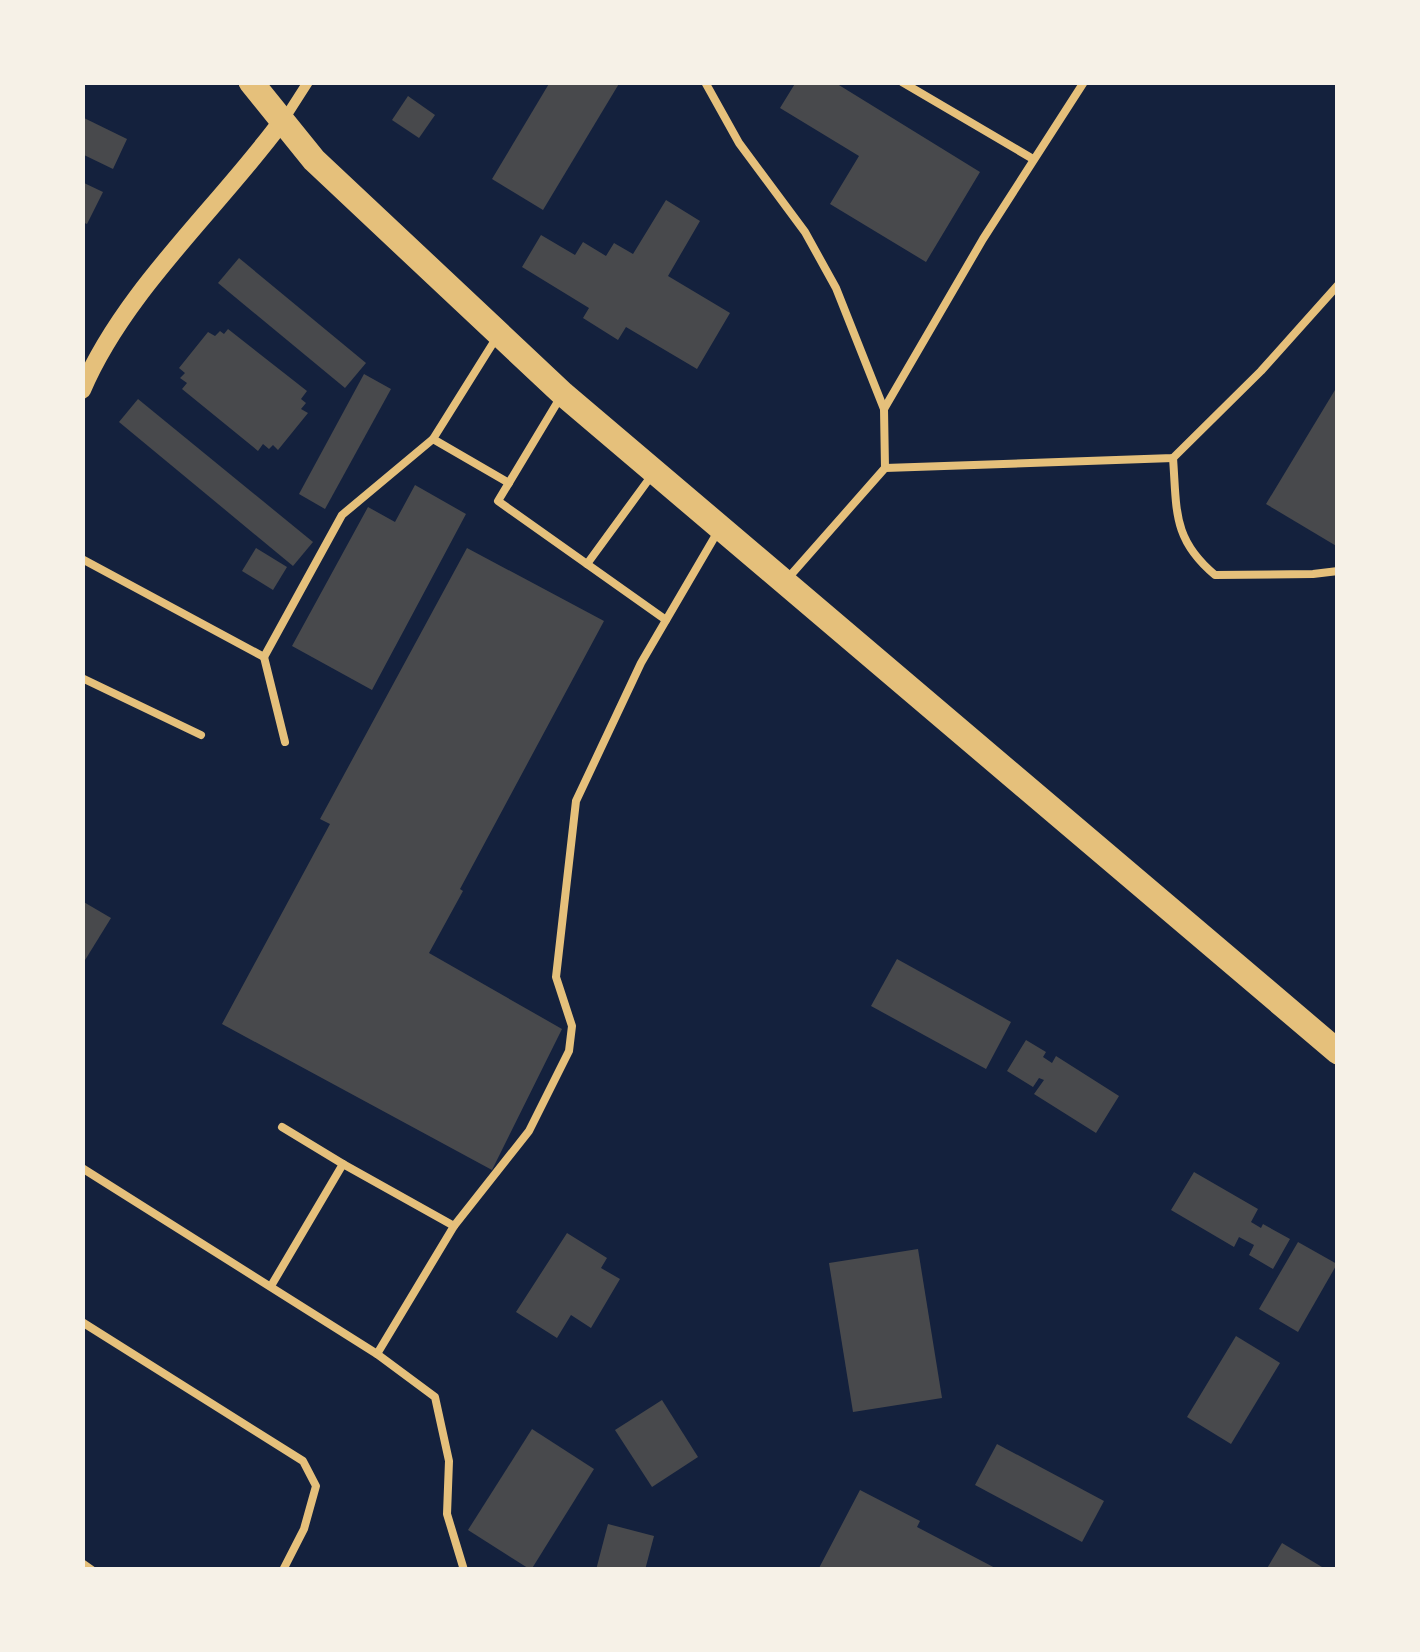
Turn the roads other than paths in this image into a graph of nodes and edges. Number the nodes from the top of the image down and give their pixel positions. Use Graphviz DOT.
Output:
graph roads {
  1 [pos="250,82"];
  2 [pos="308,82"];
  3 [pos="705,82"];
  4 [pos="902,82"];
  5 [pos="1084,82"];
  6 [pos="282,122"];
  7 [pos="1033,158"];
  8 [pos="1338,285"];
  9 [pos="500,333"];
  10 [pos="82,390"];
  11 [pos="563,394"];
  12 [pos="884,409"];
  13 [pos="433,440"];
  14 [pos="1173,458"];
  15 [pos="886,468"];
  16 [pos="654,472"];
  17 [pos="509,483"];
  18 [pos="720,530"];
  19 [pos="82,559"];
  20 [pos="587,564"];
  21 [pos="1338,571"];
  22 [pos="782,584"];
  23 [pos="666,620"];
  24 [pos="264,657"];
  25 [pos="82,678"];
  26 [pos="201,735"];
  27 [pos="285,742"];
  28 [pos="1338,1052"];
  29 [pos="282,1128"];
  30 [pos="343,1164"];
  31 [pos="82,1168"];
  32 [pos="454,1226"];
  33 [pos="271,1286"];
  34 [pos="82,1322"];
  35 [pos="377,1354"];
  36 [pos="82,1563"];
  37 [pos="92,1570"];
  38 [pos="282,1570"];
  39 [pos="464,1570"];
  1 -- 6 [label="highway"];
  2 -- 6 [label="street"];
  3 -- 12 [label="lane"];
  4 -- 7 [label="lane"];
  5 -- 7 [label="lane"];
  6 -- 9 [label="highway"];
  6 -- 10 [label="street"];
  7 -- 12 [label="lane"];
  8 -- 14 [label="lane"];
  9 -- 11 [label="highway"];
  9 -- 13 [label="lane"];
  11 -- 16 [label="highway"];
  11 -- 17 [label="lane"];
  12 -- 15 [label="lane"];
  13 -- 17 [label="lane"];
  13 -- 24 [label="lane"];
  14 -- 15 [label="lane"];
  14 -- 21 [label="lane"];
  15 -- 22 [label="lane"];
  16 -- 18 [label="highway"];
  16 -- 20 [label="lane"];
  17 -- 20 [label="lane"];
  18 -- 22 [label="highway"];
  18 -- 23 [label="lane"];
  19 -- 24 [label="lane"];
  20 -- 23 [label="lane"];
  22 -- 28 [label="highway"];
  23 -- 32 [label="lane"];
  24 -- 27 [label="lane"];
  25 -- 26 [label="lane"];
  29 -- 30 [label="lane"];
  30 -- 32 [label="lane"];
  30 -- 33 [label="lane"];
  31 -- 33 [label="lane"];
  32 -- 35 [label="lane"];
  33 -- 35 [label="lane"];
  34 -- 38 [label="lane"];
  35 -- 39 [label="lane"];
  36 -- 37 [label="lane"];
}
